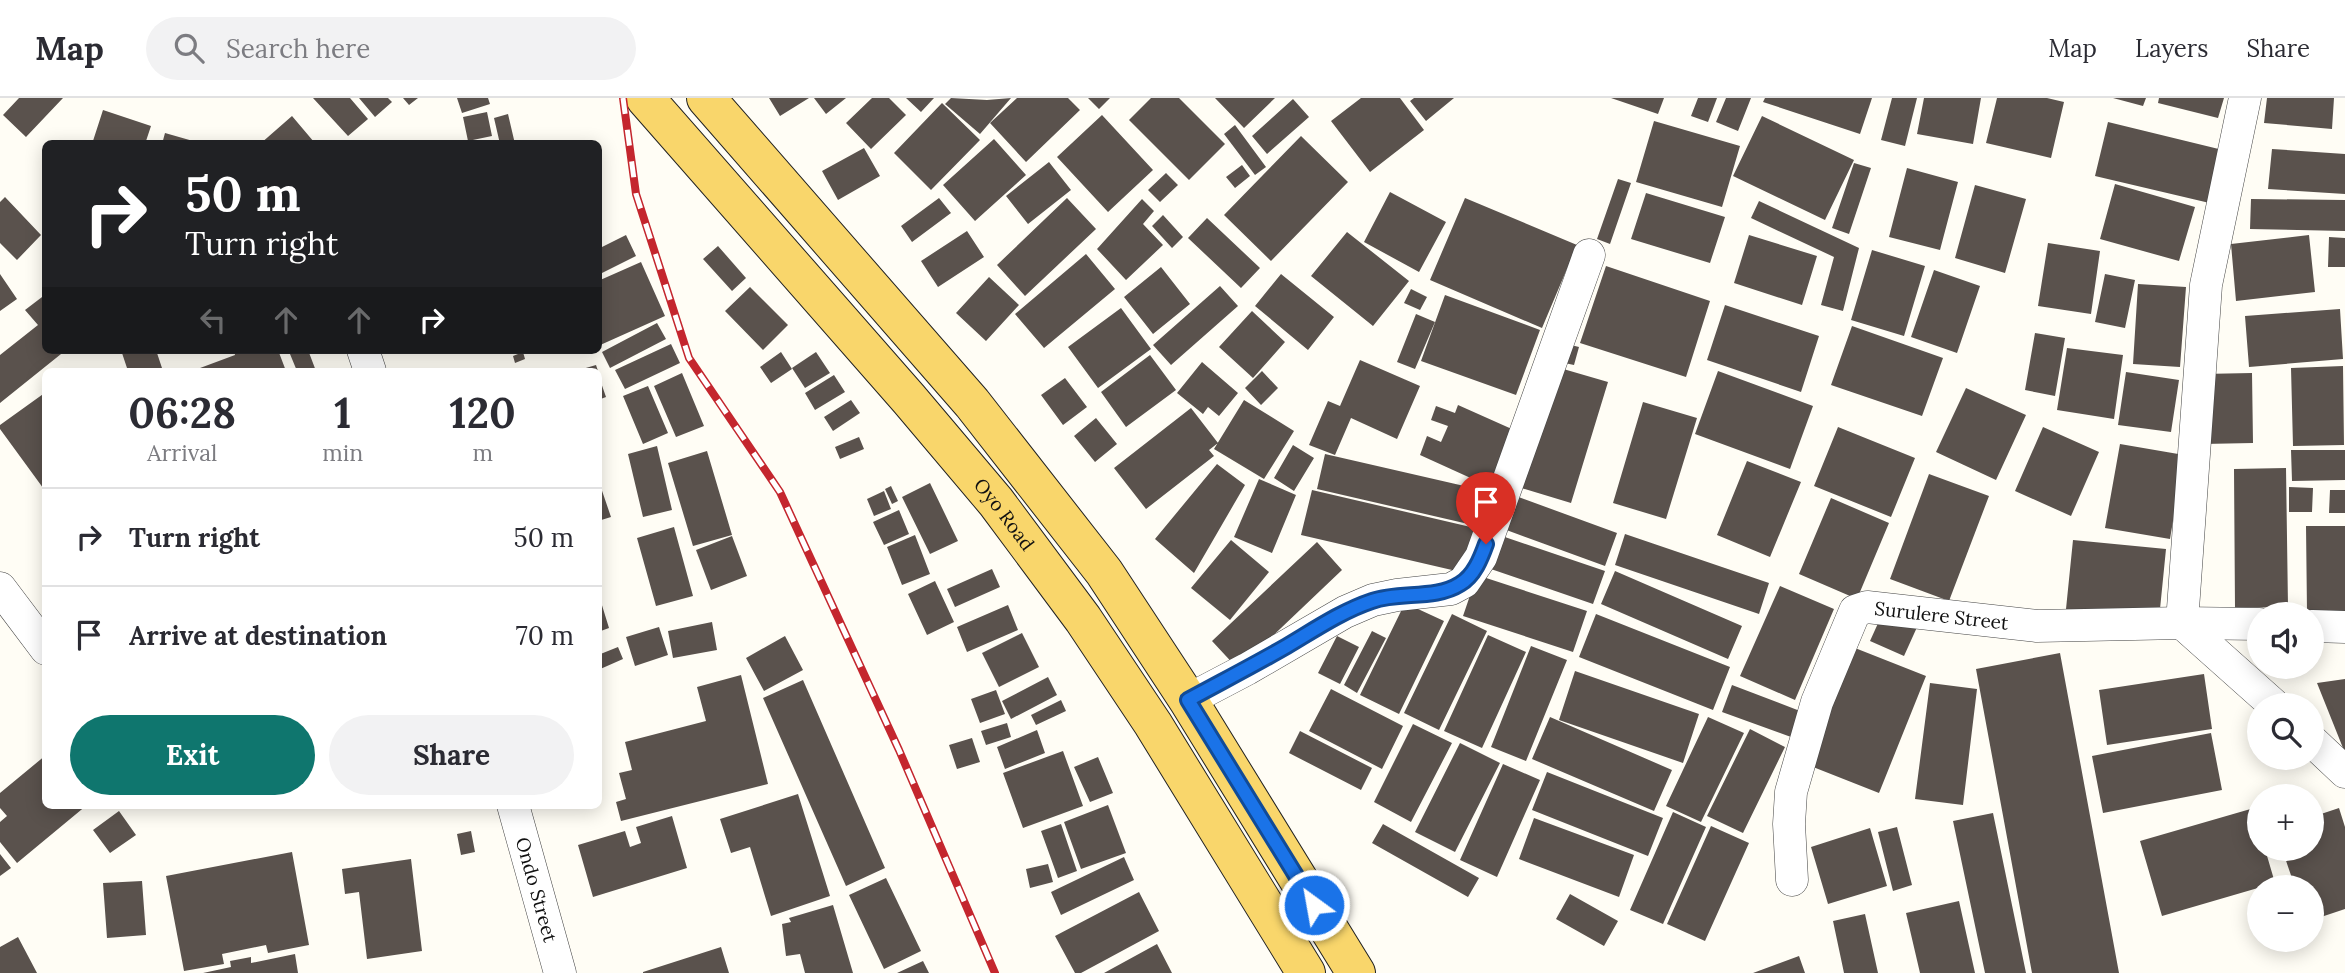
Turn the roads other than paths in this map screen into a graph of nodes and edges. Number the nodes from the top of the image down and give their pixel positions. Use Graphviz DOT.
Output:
graph roads {
  1 [pos="645,98"];
  2 [pos="706,98"];
  3 [pos="2245,98"];
  4 [pos="1589,255"];
  5 [pos="0,587"];
  6 [pos="2182,622"];
  7 [pos="2247,625"];
  8 [pos="2324,626"];
  9 [pos="2345,627"];
  10 [pos="42,644"];
  11 [pos="2261,693"];
  12 [pos="1188,700"];
  13 [pos="2324,752"];
  14 [pos="2345,772"];
  15 [pos="514,809"];
  16 [pos="1791,880"];
  17 [pos="560,973"];
  18 [pos="1306,973"];
  19 [pos="1356,973"];
  1 -- 18 [label="main road, Oyo Road"];
  2 -- 12 [label="main road"];
  3 -- 6 [label="street"];
  4 -- 12 [label="street"];
  5 -- 10 [label="street"];
  6 -- 7 [label="street"];
  6 -- 11 [label="street"];
  6 -- 16 [label="street, Surulere Street"];
  8 -- 9 [label="street"];
  12 -- 19 [label="main road"];
  13 -- 14 [label="street"];
  15 -- 17 [label="street, Ondo Street"];
}
